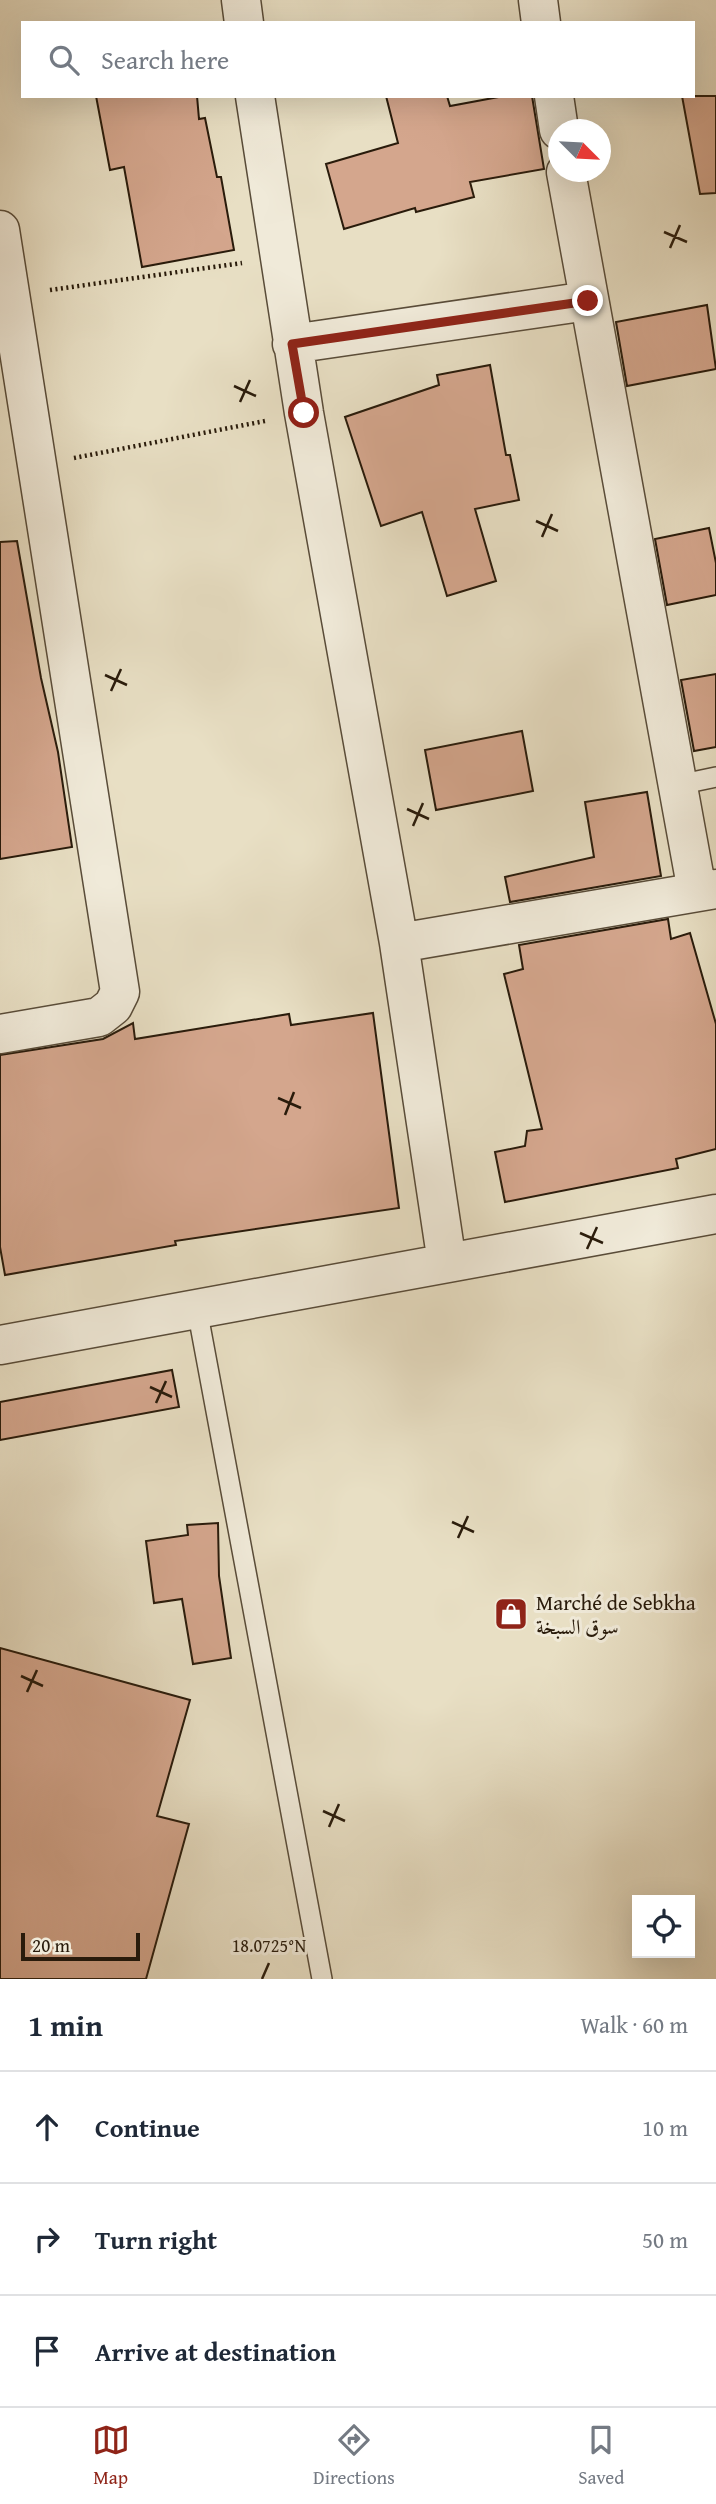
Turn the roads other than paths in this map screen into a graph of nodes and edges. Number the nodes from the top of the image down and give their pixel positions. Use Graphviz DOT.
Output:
graph roads {
  1 [pos="241,0"];
  2 [pos="538,0"];
  3 [pos="244,21"];
  4 [pos="541,21"];
  5 [pos="255,98"];
  6 [pos="554,98"];
  7 [pos="557,119"];
  8 [pos="568,182"];
  9 [pos="0,230"];
  10 [pos="588,301"];
  11 [pos="292,344"];
  12 [pos="716,778"];
  13 [pos="678,785"];
  14 [pos="706,890"];
  15 [pos="399,943"];
  16 [pos="0,1034"];
  17 [pos="716,1214"];
  18 [pos="447,1263"];
  19 [pos="197,1309"];
  20 [pos="0,1345"];
  21 [pos="322,1979"];
  1 -- 3 [label="street"];
  2 -- 4 [label="street"];
  5 -- 11 [label="street"];
  6 -- 7 [label="street"];
  8 -- 10 [label="street"];
  9 -- 16 [label="street"];
  10 -- 11 [label="street"];
  10 -- 13 [label="street"];
  11 -- 15 [label="street"];
  12 -- 13 [label="lane"];
  13 -- 14 [label="street"];
  14 -- 15 [label="street"];
  15 -- 18 [label="street"];
  17 -- 18 [label="street"];
  18 -- 19 [label="street"];
  19 -- 20 [label="street"];
  19 -- 21 [label="lane"];
}
